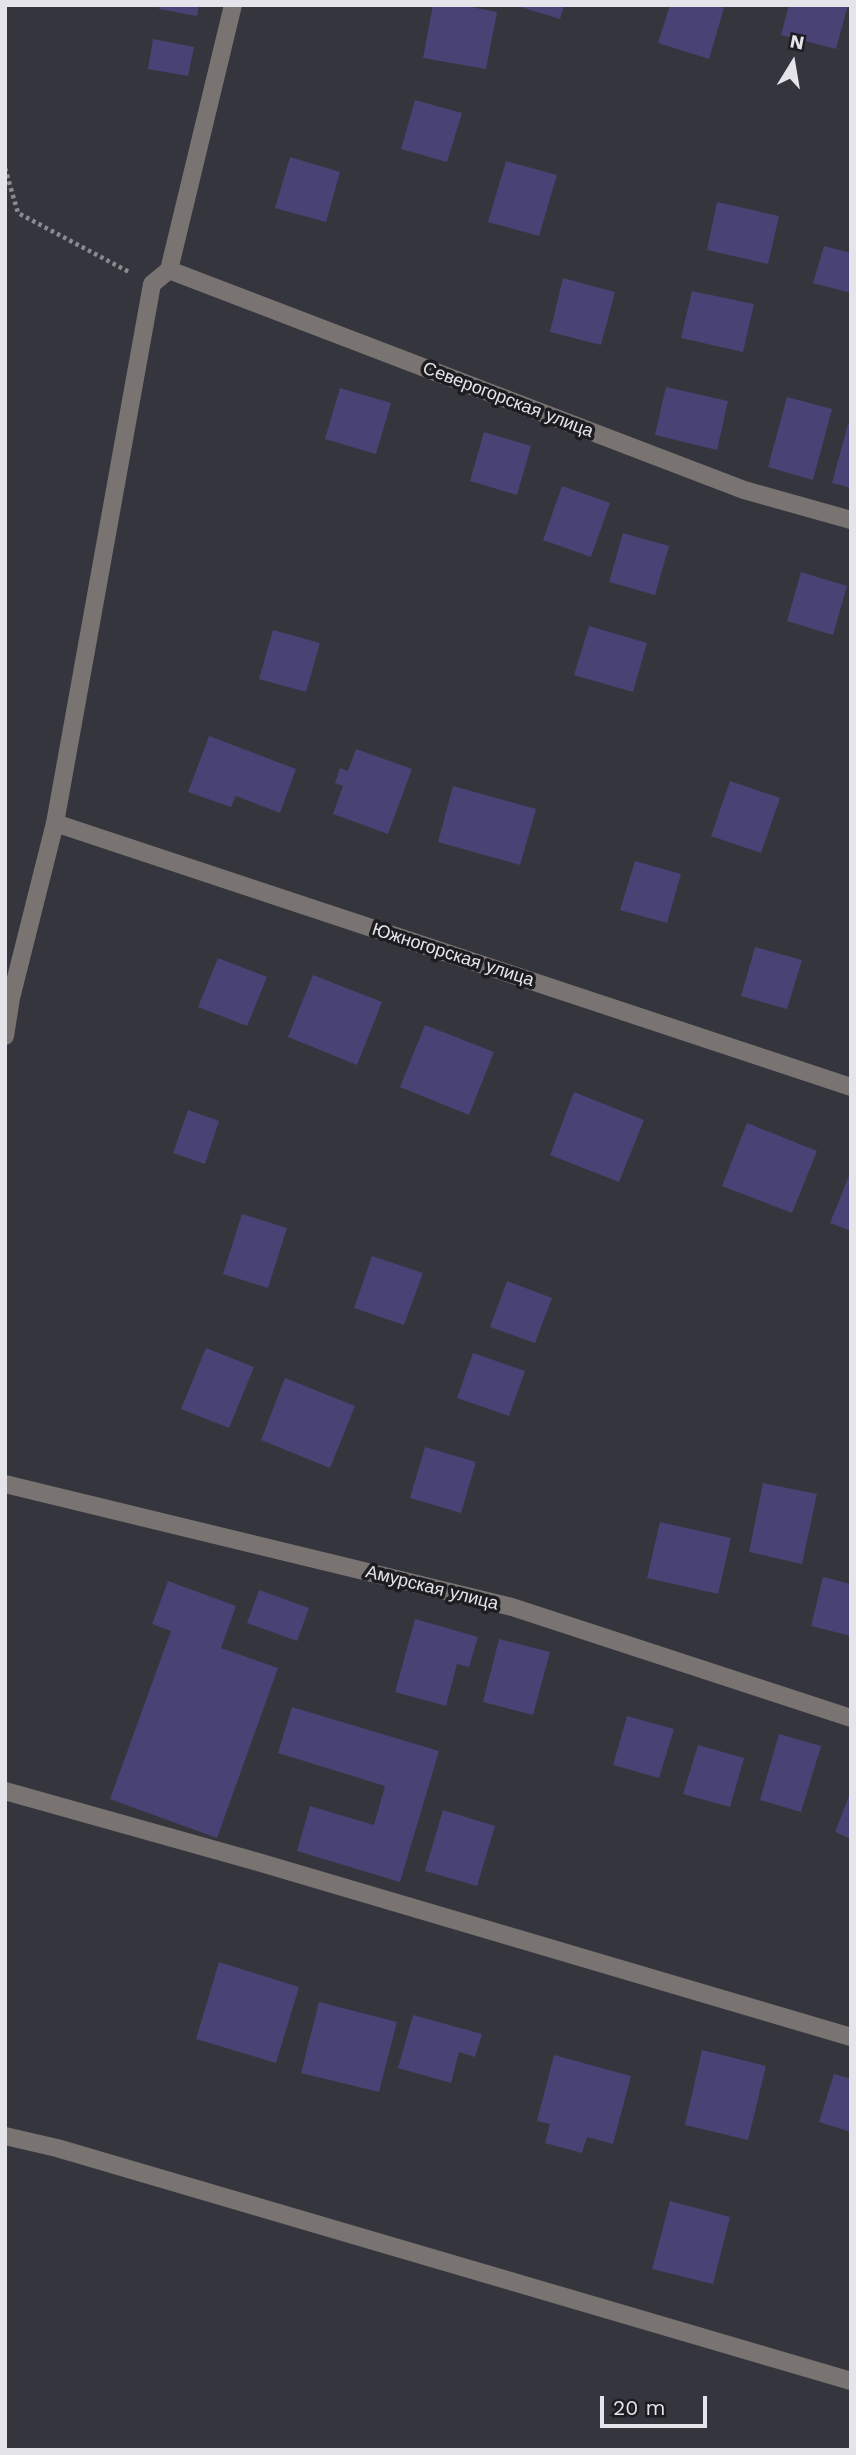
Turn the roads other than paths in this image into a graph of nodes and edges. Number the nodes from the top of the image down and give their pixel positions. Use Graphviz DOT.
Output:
graph roads {
  1 [pos="233,5"];
  2 [pos="169,270"];
  3 [pos="851,520"];
  4 [pos="55,823"];
  5 [pos="8,998"];
  6 [pos="5,1036"];
  7 [pos="851,1087"];
  8 [pos="5,1484"];
  9 [pos="851,1718"];
  10 [pos="5,1791"];
  11 [pos="851,2037"];
  12 [pos="5,2136"];
  13 [pos="851,2381"];
  1 -- 2 [label="street"];
  2 -- 3 [label="street, Северогорская улица"];
  2 -- 4 [label="street"];
  4 -- 5 [label="street"];
  4 -- 7 [label="street, Южногорская улица"];
  5 -- 6 [label="street"];
  8 -- 9 [label="street, Амурская улица"];
  10 -- 11 [label="street"];
  12 -- 13 [label="street"];
}
